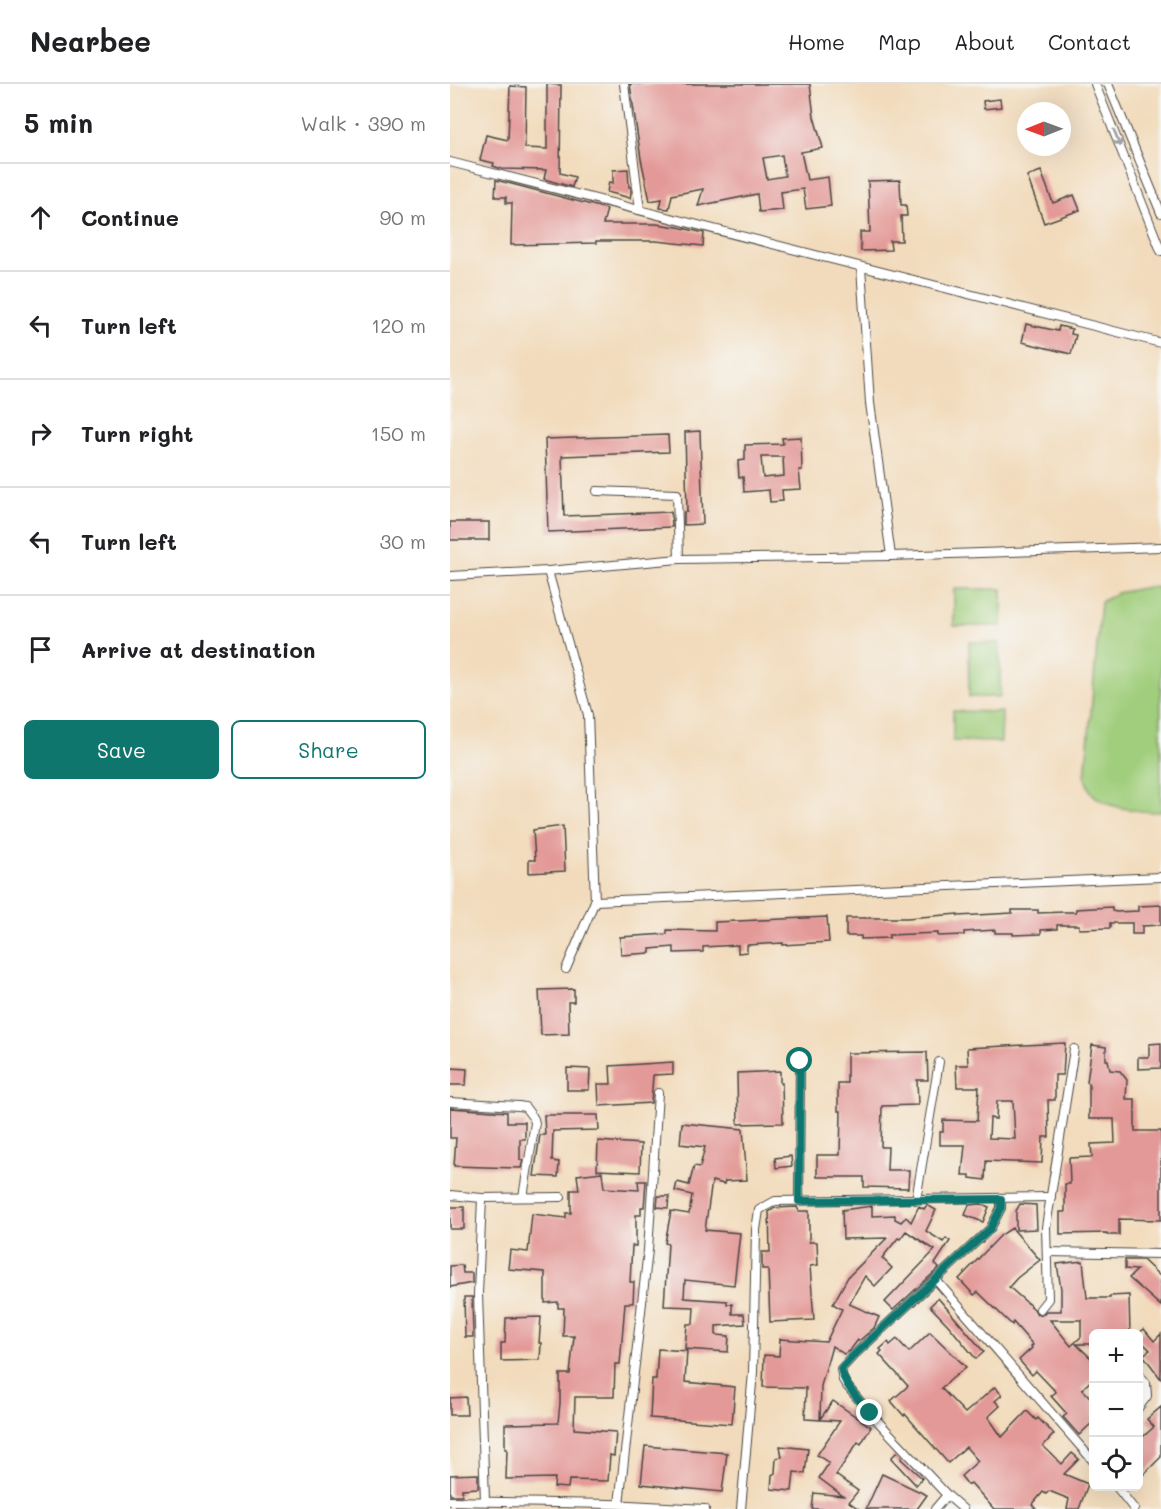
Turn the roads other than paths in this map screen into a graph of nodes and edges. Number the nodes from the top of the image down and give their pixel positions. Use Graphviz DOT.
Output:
graph roads {
  1 [pos="624,84"];
  2 [pos="1095,84"];
  3 [pos="1108,84"];
  4 [pos="450,162"];
  5 [pos="640,210"];
  6 [pos="1161,213"];
  7 [pos="1161,251"];
  8 [pos="861,267"];
  9 [pos="1161,343"];
  10 [pos="597,491"];
  11 [pos="1161,548"];
  12 [pos="891,556"];
  13 [pos="679,559"];
  14 [pos="548,572"];
  15 [pos="450,576"];
  16 [pos="1161,877"];
  17 [pos="595,901"];
  18 [pos="566,969"];
  19 [pos="1074,1049"];
  20 [pos="800,1061"];
  21 [pos="939,1062"];
  22 [pos="658,1093"];
  23 [pos="450,1102"];
  24 [pos="450,1195"];
  25 [pos="523,1197"];
  26 [pos="561,1197"];
  27 [pos="1051,1197"];
  28 [pos="482,1198"];
  29 [pos="1001,1199"];
  30 [pos="916,1200"];
  31 [pos="799,1201"];
  32 [pos="1047,1251"];
  33 [pos="1161,1254"];
  34 [pos="936,1280"];
  35 [pos="1040,1309"];
  36 [pos="1143,1379"];
  37 [pos="1143,1401"];
  38 [pos="1089,1454"];
  39 [pos="1120,1491"];
  40 [pos="947,1495"];
  41 [pos="450,1501"];
  42 [pos="480,1504"];
  43 [pos="619,1504"];
  44 [pos="610,1506"];
  45 [pos="705,1509"];
  46 [pos="741,1509"];
  47 [pos="935,1509"];
  48 [pos="963,1509"];
  49 [pos="1134,1509"];
  1 -- 5 [label="street"];
  2 -- 7 [label="street, one-way"];
  3 -- 6 [label="street"];
  4 -- 5 [label="street"];
  5 -- 8 [label="street"];
  8 -- 9 [label="street"];
  8 -- 12 [label="street"];
  10 -- 13 [label="street"];
  11 -- 12 [label="street"];
  12 -- 13 [label="street"];
  13 -- 14 [label="street"];
  14 -- 15 [label="street"];
  14 -- 17 [label="street"];
  16 -- 17 [label="street"];
  17 -- 18 [label="street"];
  19 -- 27 [label="street"];
  20 -- 31 [label="street"];
  21 -- 30 [label="street"];
  22 -- 43 [label="street"];
  23 -- 25 [label="street"];
  24 -- 28 [label="street"];
  25 -- 26 [label="street"];
  25 -- 28 [label="street"];
  27 -- 29 [label="street"];
  27 -- 32 [label="street"];
  28 -- 42 [label="street"];
  29 -- 30 [label="street"];
  29 -- 34 [label="street"];
  30 -- 31 [label="street"];
  31 -- 46 [label="street"];
  32 -- 33 [label="street"];
  32 -- 35 [label="street"];
  34 -- 38 [label="street"];
  34 -- 40 [label="street"];
  36 -- 37 [label="street"];
  39 -- 49 [label="street"];
  40 -- 47 [label="street"];
  40 -- 48 [label="street"];
  41 -- 42 [label="street"];
  42 -- 44 [label="street"];
  43 -- 44 [label="street"];
  43 -- 45 [label="street"];
}
